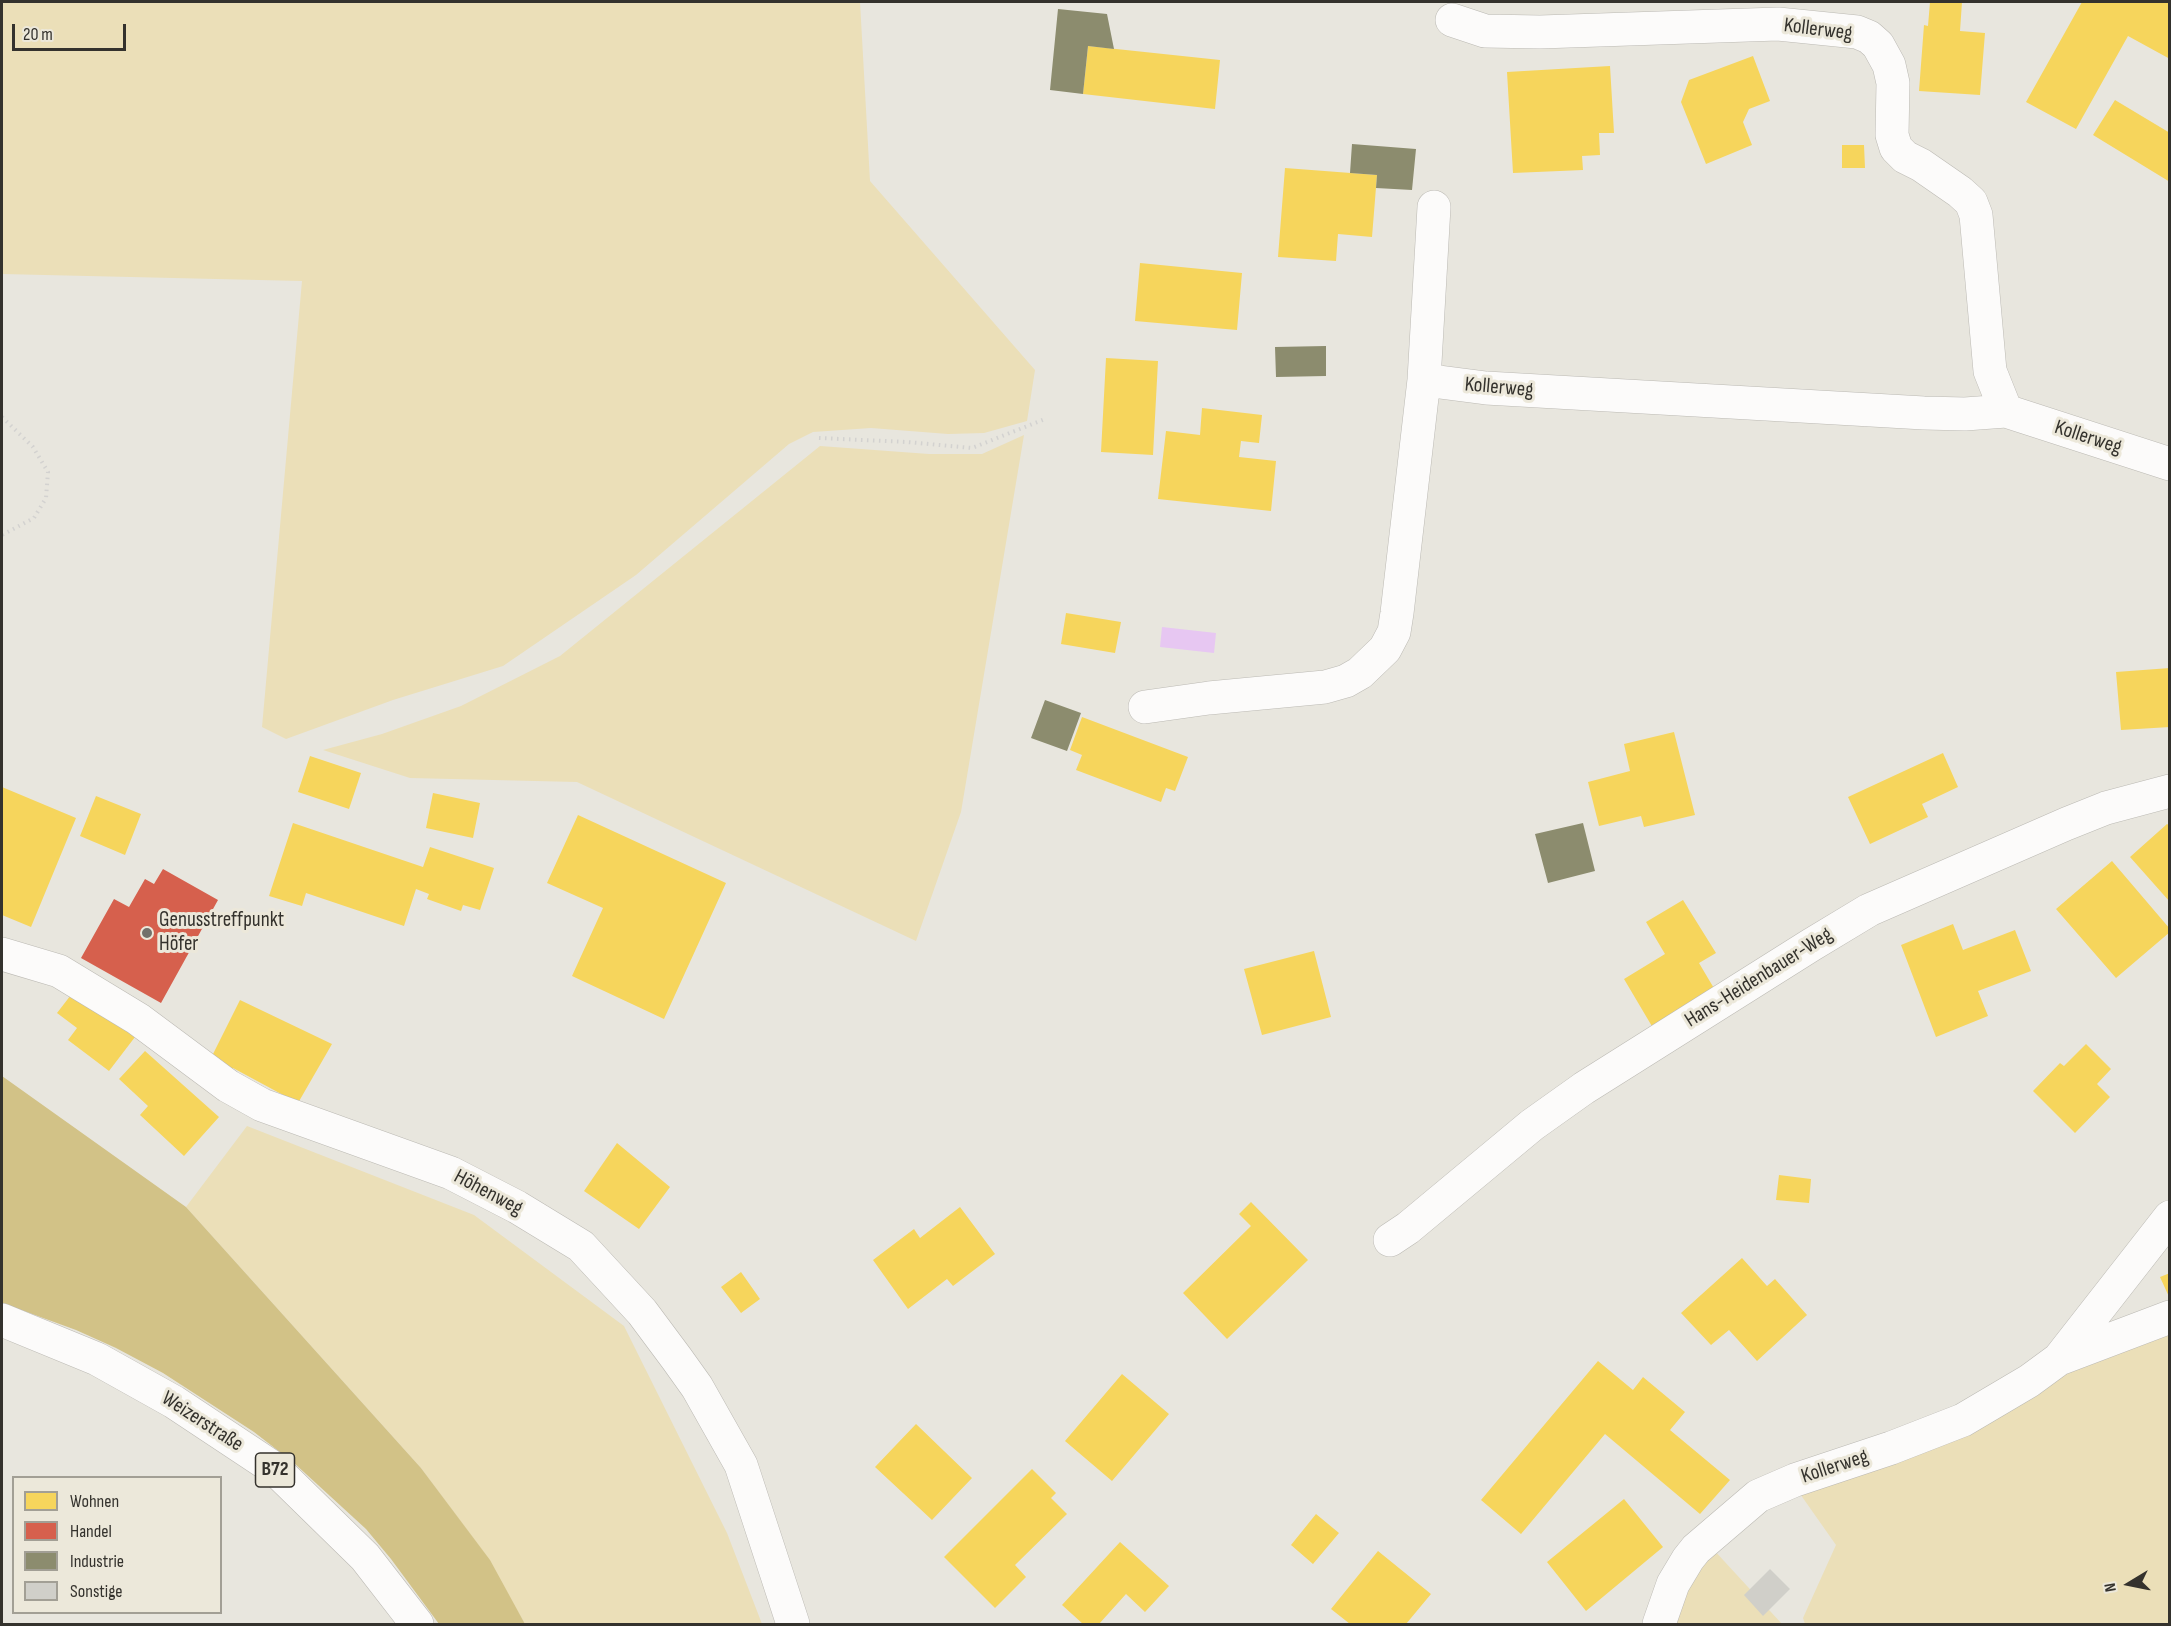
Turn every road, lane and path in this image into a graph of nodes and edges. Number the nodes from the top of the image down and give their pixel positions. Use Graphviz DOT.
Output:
graph roads {
  1 [pos="1452,20"];
  2 [pos="1434,207"];
  3 [pos="1424,380"];
  4 [pos="2006,411"];
  5 [pos="2,417"];
  6 [pos="1045,419"];
  7 [pos="819,438"];
  8 [pos="2169,464"];
  9 [pos="2,535"];
  10 [pos="1145,707"];
  11 [pos="2169,791"];
  12 [pos="2,954"];
  13 [pos="2169,1217"];
  14 [pos="1390,1240"];
  15 [pos="2169,1317"];
  16 [pos="2,1320"];
  17 [pos="2059,1359"];
  18 [pos="417,1624"];
  19 [pos="794,1624"];
  20 [pos="1659,1624"];
  1 -- 4 [label="street, Kollerweg"];
  2 -- 3 [label="street"];
  3 -- 4 [label="street, Kollerweg"];
  3 -- 10 [label="street"];
  4 -- 8 [label="street, Kollerweg"];
  5 -- 9 [label="path"];
  6 -- 7 [label="path"];
  11 -- 14 [label="street, Hans-Heidenbauer-Weg"];
  12 -- 19 [label="street, Höhenweg"];
  13 -- 17 [label="street, Kollerweg"];
  15 -- 17 [label="street, Kollerweg"];
  16 -- 18 [label="street, Weizerstraße / B72"];
  17 -- 20 [label="street, Kollerweg"];
}
